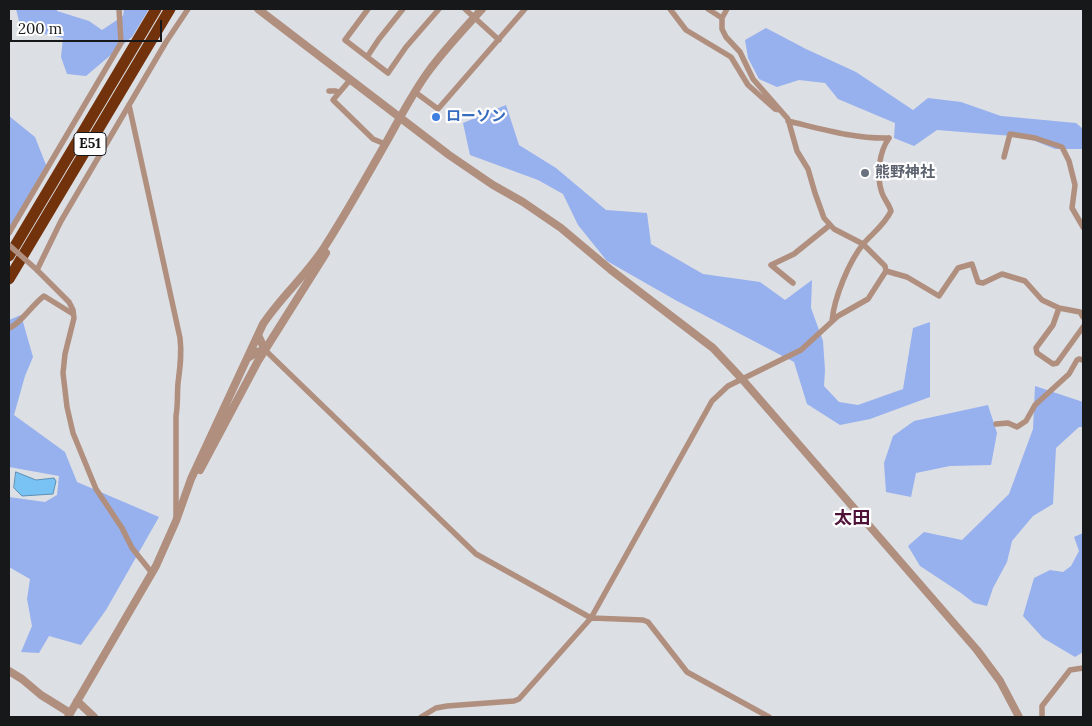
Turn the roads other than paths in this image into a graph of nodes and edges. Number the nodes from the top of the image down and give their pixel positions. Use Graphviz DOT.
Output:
graph roads {
  1 [pos="120,9"];
  2 [pos="156,9"];
  3 [pos="170,9"];
  4 [pos="188,9"];
  5 [pos="258,9"];
  6 [pos="368,9"];
  7 [pos="403,9"];
  8 [pos="439,9"];
  9 [pos="465,9"];
  10 [pos="482,9"];
  11 [pos="525,9"];
  12 [pos="670,9"];
  13 [pos="708,9"];
  14 [pos="727,9"];
  15 [pos="474,18"];
  16 [pos="722,18"];
  17 [pos="499,40"];
  18 [pos="367,57"];
  19 [pos="350,80"];
  20 [pos="330,91"];
  21 [pos="339,93"];
  22 [pos="419,95"];
  23 [pos="129,105"];
  24 [pos="782,111"];
  25 [pos="400,118"];
  26 [pos="788,121"];
  27 [pos="385,144"];
  28 [pos="1004,157"];
  29 [pos="353,200"];
  30 [pos="830,226"];
  31 [pos="1083,227"];
  32 [pos="9,232"];
  33 [pos="863,244"];
  34 [pos="9,245"];
  35 [pos="9,256"];
  36 [pos="37,270"];
  37 [pos="886,271"];
  38 [pos="9,279"];
  39 [pos="793,283"];
  40 [pos="1060,308"];
  41 [pos="73,314"];
  42 [pos="1083,317"];
  43 [pos="832,321"];
  44 [pos="1083,327"];
  45 [pos="9,328"];
  46 [pos="258,335"];
  47 [pos="265,350"];
  48 [pos="246,360"];
  49 [pos="1083,360"];
  50 [pos="742,379"];
  51 [pos="996,424"];
  52 [pos="182,502"];
  53 [pos="176,521"];
  54 [pos="152,573"];
  55 [pos="591,618"];
  56 [pos="1083,668"];
  57 [pos="9,671"];
  58 [pos="77,701"];
  59 [pos="69,715"];
  60 [pos="94,717"];
  61 [pos="421,717"];
  62 [pos="769,717"];
  63 [pos="1019,717"];
  64 [pos="1042,717"];
  1 -- 32 [label="street"];
  2 -- 35 [label="highway, E51"];
  3 -- 38 [label="highway, E51"];
  4 -- 23 [label="street"];
  5 -- 19 [label="street"];
  6 -- 18 [label="street"];
  7 -- 18 [label="street"];
  8 -- 18 [label="street"];
  9 -- 15 [label="street"];
  10 -- 15 [label="street"];
  11 -- 17 [label="street"];
  12 -- 24 [label="street"];
  13 -- 16 [label="street"];
  14 -- 16 [label="street"];
  15 -- 17 [label="street"];
  15 -- 25 [label="street"];
  16 -- 24 [label="street"];
  17 -- 22 [label="street"];
  19 -- 21 [label="street"];
  19 -- 25 [label="street"];
  20 -- 21 [label="street"];
  21 -- 27 [label="street"];
  23 -- 36 [label="street"];
  23 -- 53 [label="street"];
  24 -- 26 [label="street"];
  25 -- 27 [label="street"];
  25 -- 50 [label="street"];
  26 -- 30 [label="street"];
  26 -- 33 [label="street"];
  27 -- 29 [label="street"];
  28 -- 31 [label="street"];
  29 -- 46 [label="street"];
  29 -- 47 [label="street"];
  30 -- 33 [label="street"];
  30 -- 39 [label="street"];
  33 -- 37 [label="street"];
  33 -- 43 [label="street"];
  34 -- 36 [label="street, bridge"];
  36 -- 41 [label="street"];
  37 -- 40 [label="street"];
  37 -- 43 [label="street"];
  40 -- 42 [label="street"];
  40 -- 44 [label="street"];
  41 -- 45 [label="street"];
  41 -- 54 [label="street"];
  43 -- 50 [label="street"];
  46 -- 47 [label="street"];
  46 -- 48 [label="street"];
  47 -- 48 [label="street"];
  47 -- 52 [label="street"];
  47 -- 55 [label="street"];
  48 -- 52 [label="street"];
  49 -- 51 [label="street"];
  50 -- 55 [label="street"];
  50 -- 63 [label="street"];
  52 -- 53 [label="street"];
  53 -- 54 [label="street"];
  54 -- 58 [label="street"];
  55 -- 61 [label="street"];
  55 -- 62 [label="street"];
  56 -- 64 [label="street"];
  57 -- 59 [label="street"];
  58 -- 59 [label="street"];
  58 -- 60 [label="street"];
}
